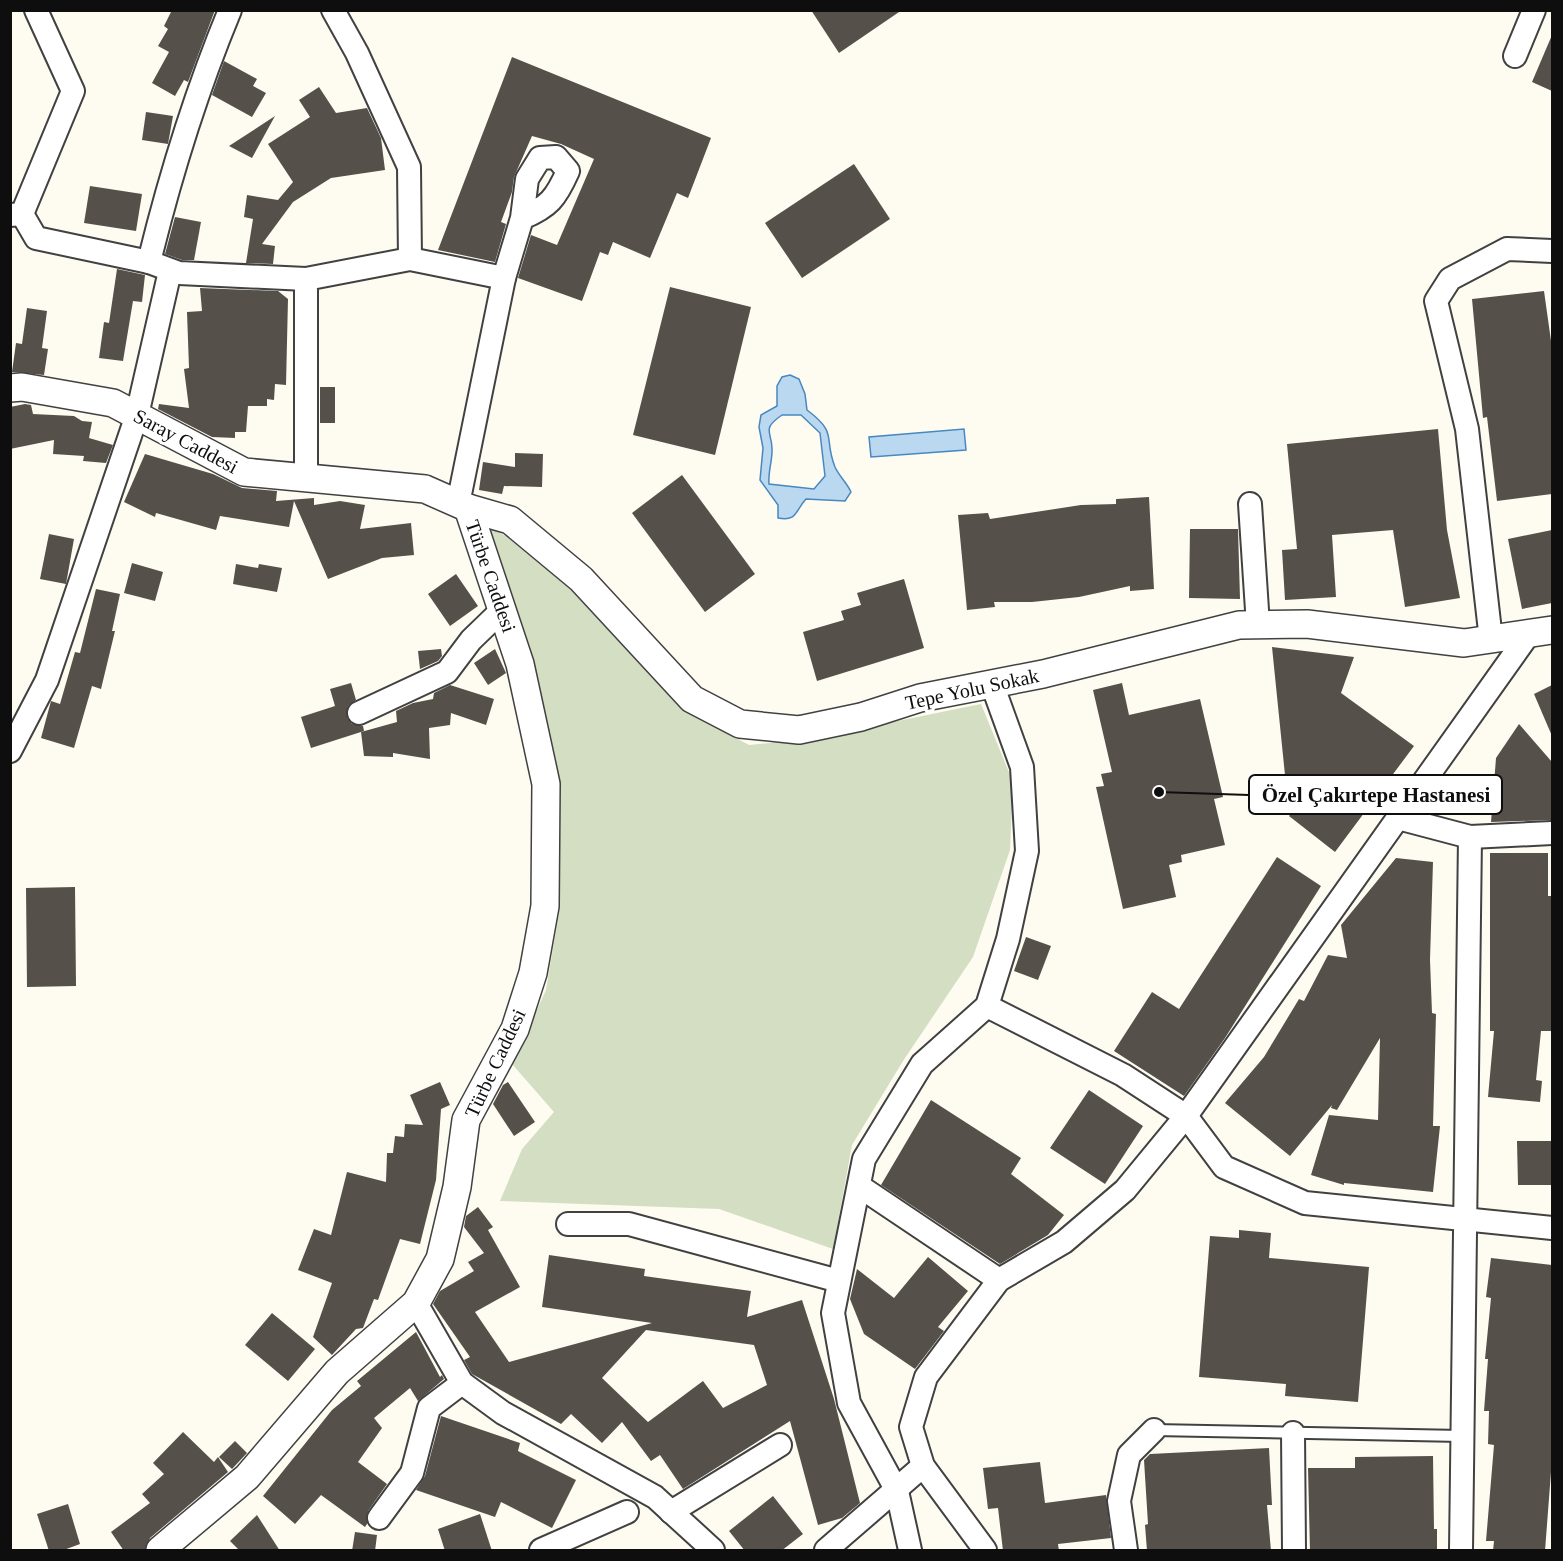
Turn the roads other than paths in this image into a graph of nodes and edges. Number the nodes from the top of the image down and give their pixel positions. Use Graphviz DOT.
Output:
graph roads {
  1 [pos="36,10"];
  2 [pos="230,10"];
  3 [pos="333,10"];
  4 [pos="1534,10"];
  5 [pos="1515,56"];
  6 [pos="16,214"];
  7 [pos="522,218"];
  8 [pos="1552,251"];
  9 [pos="410,259"];
  10 [pos="149,262"];
  11 [pos="171,271"];
  12 [pos="504,278"];
  13 [pos="306,279"];
  14 [pos="10,388"];
  15 [pos="137,415"];
  16 [pos="306,478"];
  17 [pos="1250,504"];
  18 [pos="463,506"];
  19 [pos="502,610"];
  20 [pos="1258,625"];
  21 [pos="1540,632"];
  22 [pos="1491,640"];
  23 [pos="992,684"];
  24 [pos="359,713"];
  25 [pos="10,751"];
  26 [pos="1398,818"];
  27 [pos="1552,833"];
  28 [pos="1470,837"];
  29 [pos="987,1006"];
  30 [pos="1186,1116"];
  31 [pos="859,1186"];
  32 [pos="1465,1220"];
  33 [pos="568,1224"];
  34 [pos="1552,1228"];
  35 [pos="999,1280"];
  36 [pos="839,1281"];
  37 [pos="416,1303"];
  38 [pos="462,1383"];
  39 [pos="1154,1430"];
  40 [pos="1293,1433"];
  41 [pos="1462,1436"];
  42 [pos="780,1445"];
  43 [pos="923,1466"];
  44 [pos="897,1491"];
  45 [pos="627,1512"];
  46 [pos="671,1512"];
  47 [pos="379,1518"];
  48 [pos="160,1551"];
  49 [pos="542,1551"];
  50 [pos="713,1551"];
  51 [pos="826,1551"];
  52 [pos="910,1551"];
  53 [pos="985,1551"];
  54 [pos="1126,1551"];
  55 [pos="1294,1551"];
  56 [pos="1461,1551"];
  1 -- 6 [label="street"];
  2 -- 10 [label="street"];
  3 -- 9 [label="street"];
  4 -- 5 [label="street"];
  6 -- 10 [label="street"];
  7 -- 12 [label="street"];
  8 -- 22 [label="street"];
  9 -- 12 [label="street"];
  9 -- 13 [label="street"];
  10 -- 11 [label="street"];
  11 -- 13 [label="street"];
  11 -- 15 [label="street"];
  12 -- 18 [label="street"];
  13 -- 16 [label="street"];
  14 -- 15 [label="street, Saray Caddesi"];
  15 -- 16 [label="street, Saray Caddesi"];
  15 -- 25 [label="street"];
  16 -- 18 [label="street, Saray Caddesi"];
  17 -- 20 [label="street"];
  18 -- 19 [label="street, Türbe Caddesi"];
  18 -- 23 [label="street, Tepe Yolu Sokak"];
  19 -- 24 [label="street"];
  19 -- 37 [label="street, Türbe Caddesi"];
  20 -- 22 [label="street, Tepe Yolu Sokak"];
  20 -- 23 [label="street, Tepe Yolu Sokak"];
  21 -- 22 [label="street, Tepe Yolu Sokak"];
  21 -- 26 [label="street"];
  23 -- 29 [label="street"];
  26 -- 28 [label="street"];
  26 -- 30 [label="street"];
  27 -- 28 [label="street"];
  28 -- 32 [label="street"];
  29 -- 30 [label="street"];
  29 -- 31 [label="street"];
  30 -- 32 [label="street"];
  30 -- 35 [label="street"];
  31 -- 35 [label="street"];
  31 -- 36 [label="street"];
  32 -- 34 [label="street"];
  32 -- 41 [label="street"];
  33 -- 36 [label="street"];
  35 -- 43 [label="street"];
  36 -- 44 [label="street"];
  37 -- 38 [label="street"];
  37 -- 48 [label="street, Türbe Caddesi"];
  38 -- 46 [label="street"];
  38 -- 47 [label="street"];
  39 -- 40 [label="lane"];
  39 -- 54 [label="street"];
  40 -- 41 [label="lane"];
  40 -- 55 [label="street"];
  41 -- 56 [label="street"];
  42 -- 46 [label="street"];
  43 -- 44 [label="street"];
  43 -- 53 [label="street"];
  44 -- 51 [label="street"];
  44 -- 52 [label="street"];
  45 -- 49 [label="street"];
  46 -- 50 [label="street"];
}
